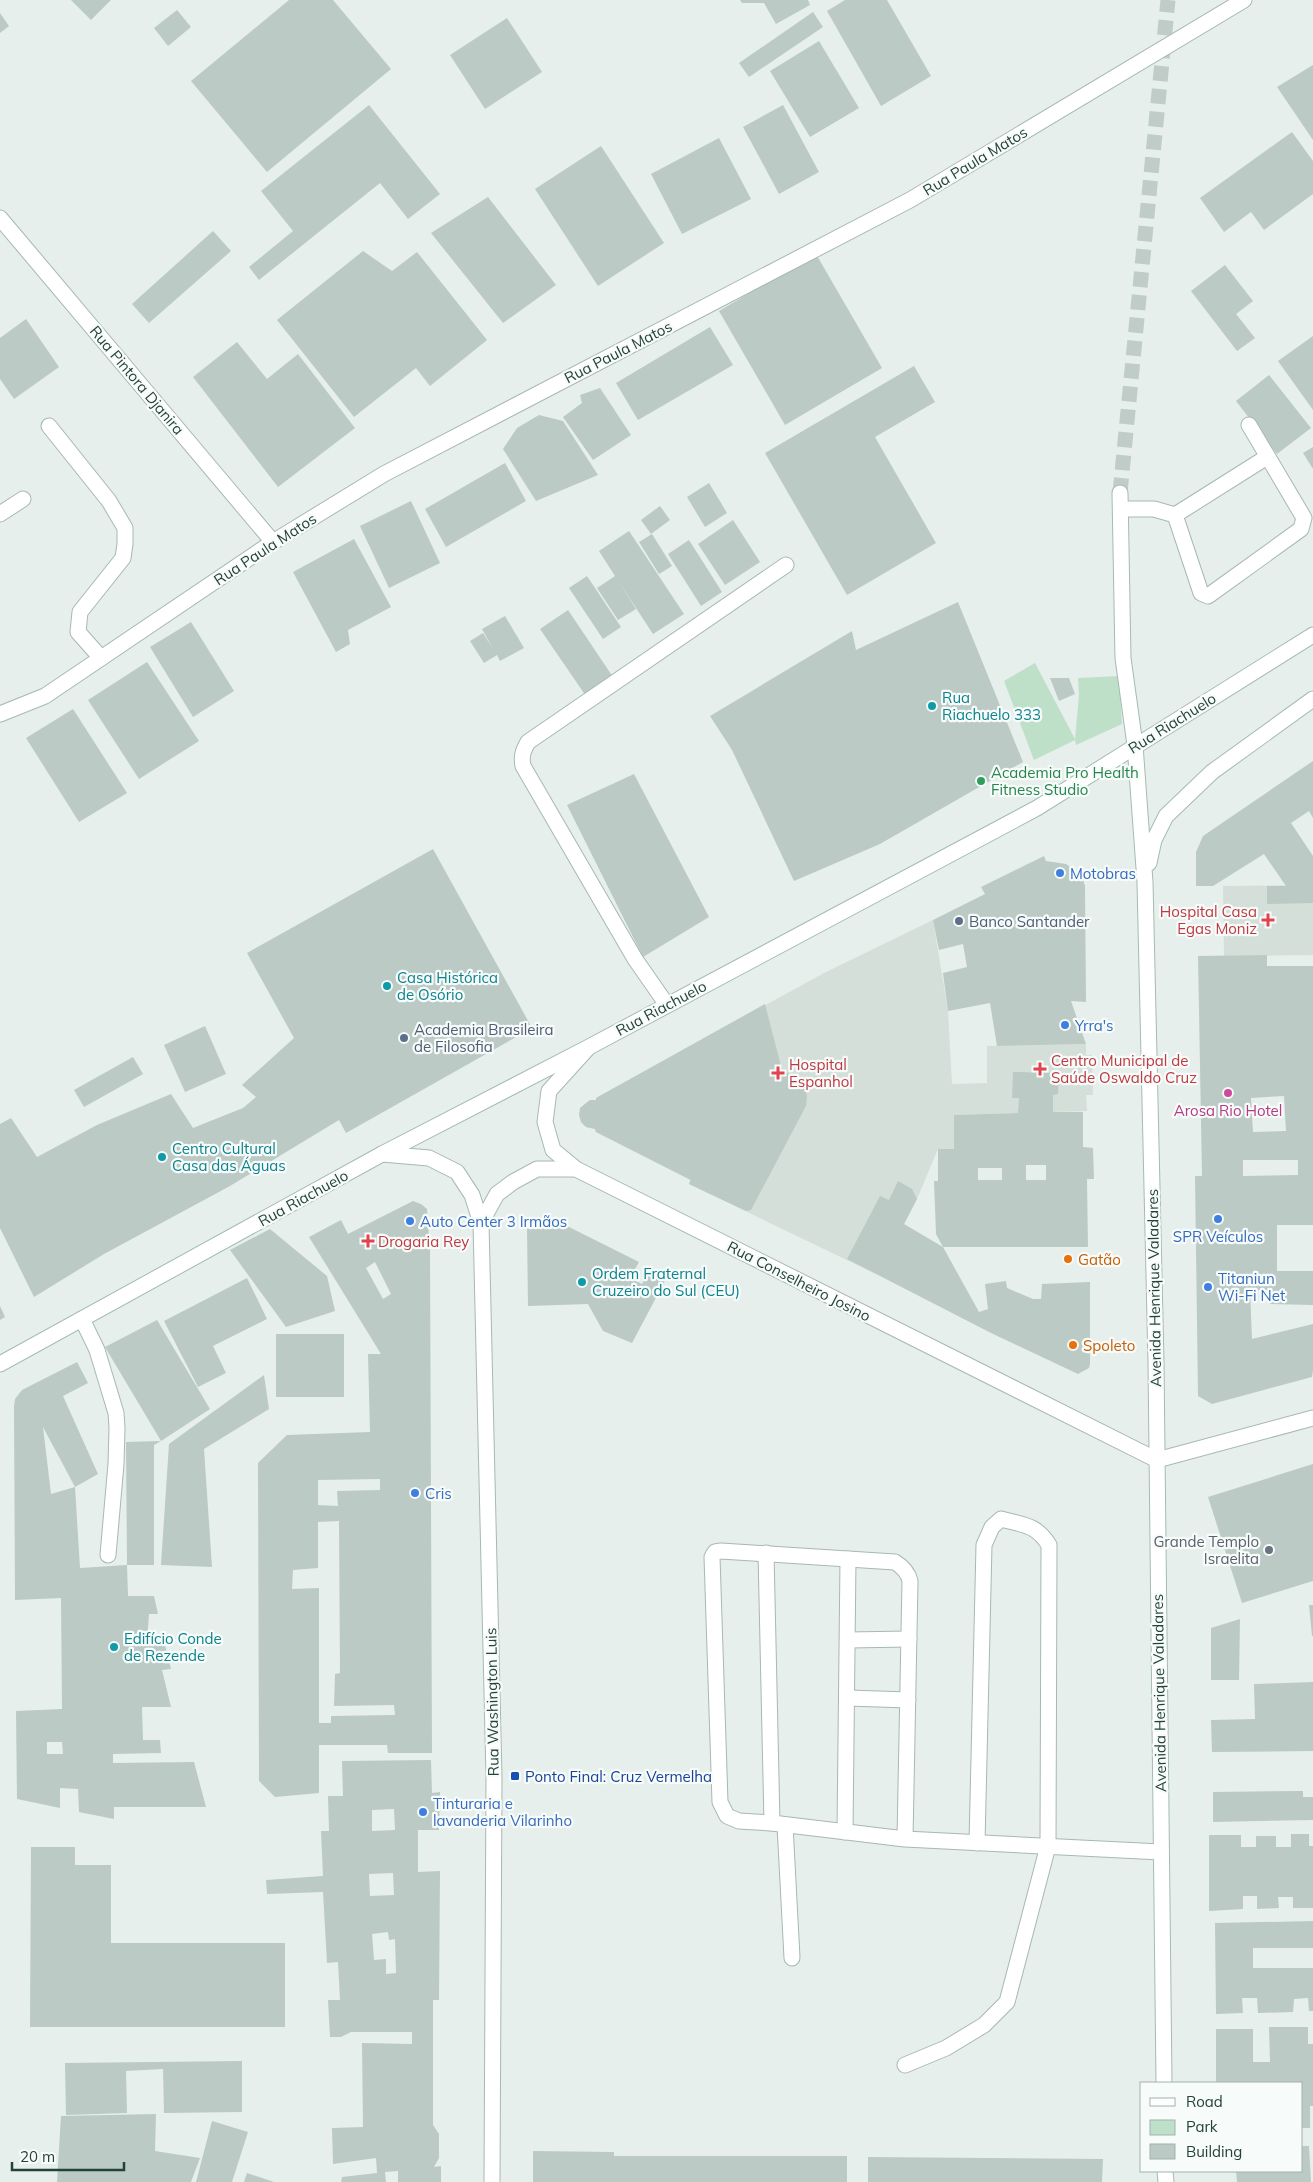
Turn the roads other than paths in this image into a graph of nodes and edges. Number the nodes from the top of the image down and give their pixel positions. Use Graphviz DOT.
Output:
graph roads {
  1 [pos="1244,0"];
  2 [pos="0,218"];
  3 [pos="1248,425"];
  4 [pos="49,426"];
  5 [pos="1267,457"];
  6 [pos="1120,493"];
  7 [pos="23,499"];
  8 [pos="1121,509"];
  9 [pos="0,514"];
  10 [pos="1175,515"];
  11 [pos="273,542"];
  12 [pos="786,565"];
  13 [pos="1313,636"];
  14 [pos="100,658"];
  15 [pos="1313,699"];
  16 [pos="0,714"];
  17 [pos="1135,745"];
  18 [pos="1145,882"];
  19 [pos="667,1005"];
  20 [pos="590,1047"];
  21 [pos="382,1154"];
  22 [pos="576,1169"];
  23 [pos="481,1223"];
  24 [pos="82,1319"];
  25 [pos="0,1364"];
  26 [pos="1313,1418"];
  27 [pos="1156,1460"];
  28 [pos="766,1553"];
  29 [pos="108,1555"];
  30 [pos="848,1558"];
  31 [pos="909,1639"];
  32 [pos="848,1640"];
  33 [pos="848,1698"];
  34 [pos="908,1700"];
  35 [pos="778,1824"];
  36 [pos="845,1832"];
  37 [pos="905,1839"];
  38 [pos="977,1843"];
  39 [pos="1048,1846"];
  40 [pos="1161,1852"];
  41 [pos="792,1958"];
  42 [pos="905,2064"];
  43 [pos="1164,2082"];
  44 [pos="492,2182"];
  1 -- 11 [label="street, Rua Paula Matos"];
  2 -- 11 [label="street, Rua Pintora Djanira"];
  3 -- 5 [label="street"];
  4 -- 14 [label="street"];
  5 -- 10 [label="street"];
  5 -- 10 [label="street"];
  6 -- 8 [label="street, Avenida Henrique Valadares"];
  7 -- 9 [label="street"];
  8 -- 10 [label="street"];
  8 -- 17 [label="street, Avenida Henrique Valadares"];
  11 -- 14 [label="street, Rua Paula Matos"];
  12 -- 19 [label="street"];
  13 -- 17 [label="street, Rua Riachuelo"];
  14 -- 16 [label="street, Rua Paula Matos"];
  15 -- 18 [label="street"];
  17 -- 18 [label="street, Avenida Henrique Valadares"];
  17 -- 19 [label="street, Rua Riachuelo"];
  18 -- 27 [label="street, Avenida Henrique Valadares"];
  19 -- 20 [label="street, Rua Riachuelo"];
  20 -- 21 [label="street, Rua Riachuelo"];
  20 -- 22 [label="street, Rua Conselheiro Josino"];
  21 -- 23 [label="street, Rua Washington Luis"];
  21 -- 24 [label="street, Rua Riachuelo"];
  22 -- 23 [label="street"];
  22 -- 27 [label="street, Rua Conselheiro Josino"];
  23 -- 44 [label="street, Rua Washington Luis"];
  24 -- 25 [label="street, Rua Riachuelo"];
  24 -- 29 [label="street"];
  26 -- 27 [label="street"];
  27 -- 40 [label="street, Avenida Henrique Valadares"];
  28 -- 30 [label="street"];
  28 -- 35 [label="street"];
  28 -- 35 [label="street"];
  30 -- 31 [label="street"];
  30 -- 32 [label="street"];
  31 -- 32 [label="street"];
  31 -- 34 [label="street"];
  32 -- 33 [label="street"];
  33 -- 34 [label="street"];
  33 -- 36 [label="street"];
  34 -- 37 [label="street"];
  35 -- 36 [label="street"];
  35 -- 41 [label="street"];
  36 -- 37 [label="street"];
  37 -- 38 [label="street"];
  38 -- 39 [label="street"];
  38 -- 39 [label="street"];
  39 -- 40 [label="street"];
  39 -- 42 [label="street"];
  40 -- 43 [label="street, Avenida Henrique Valadares"];
}
